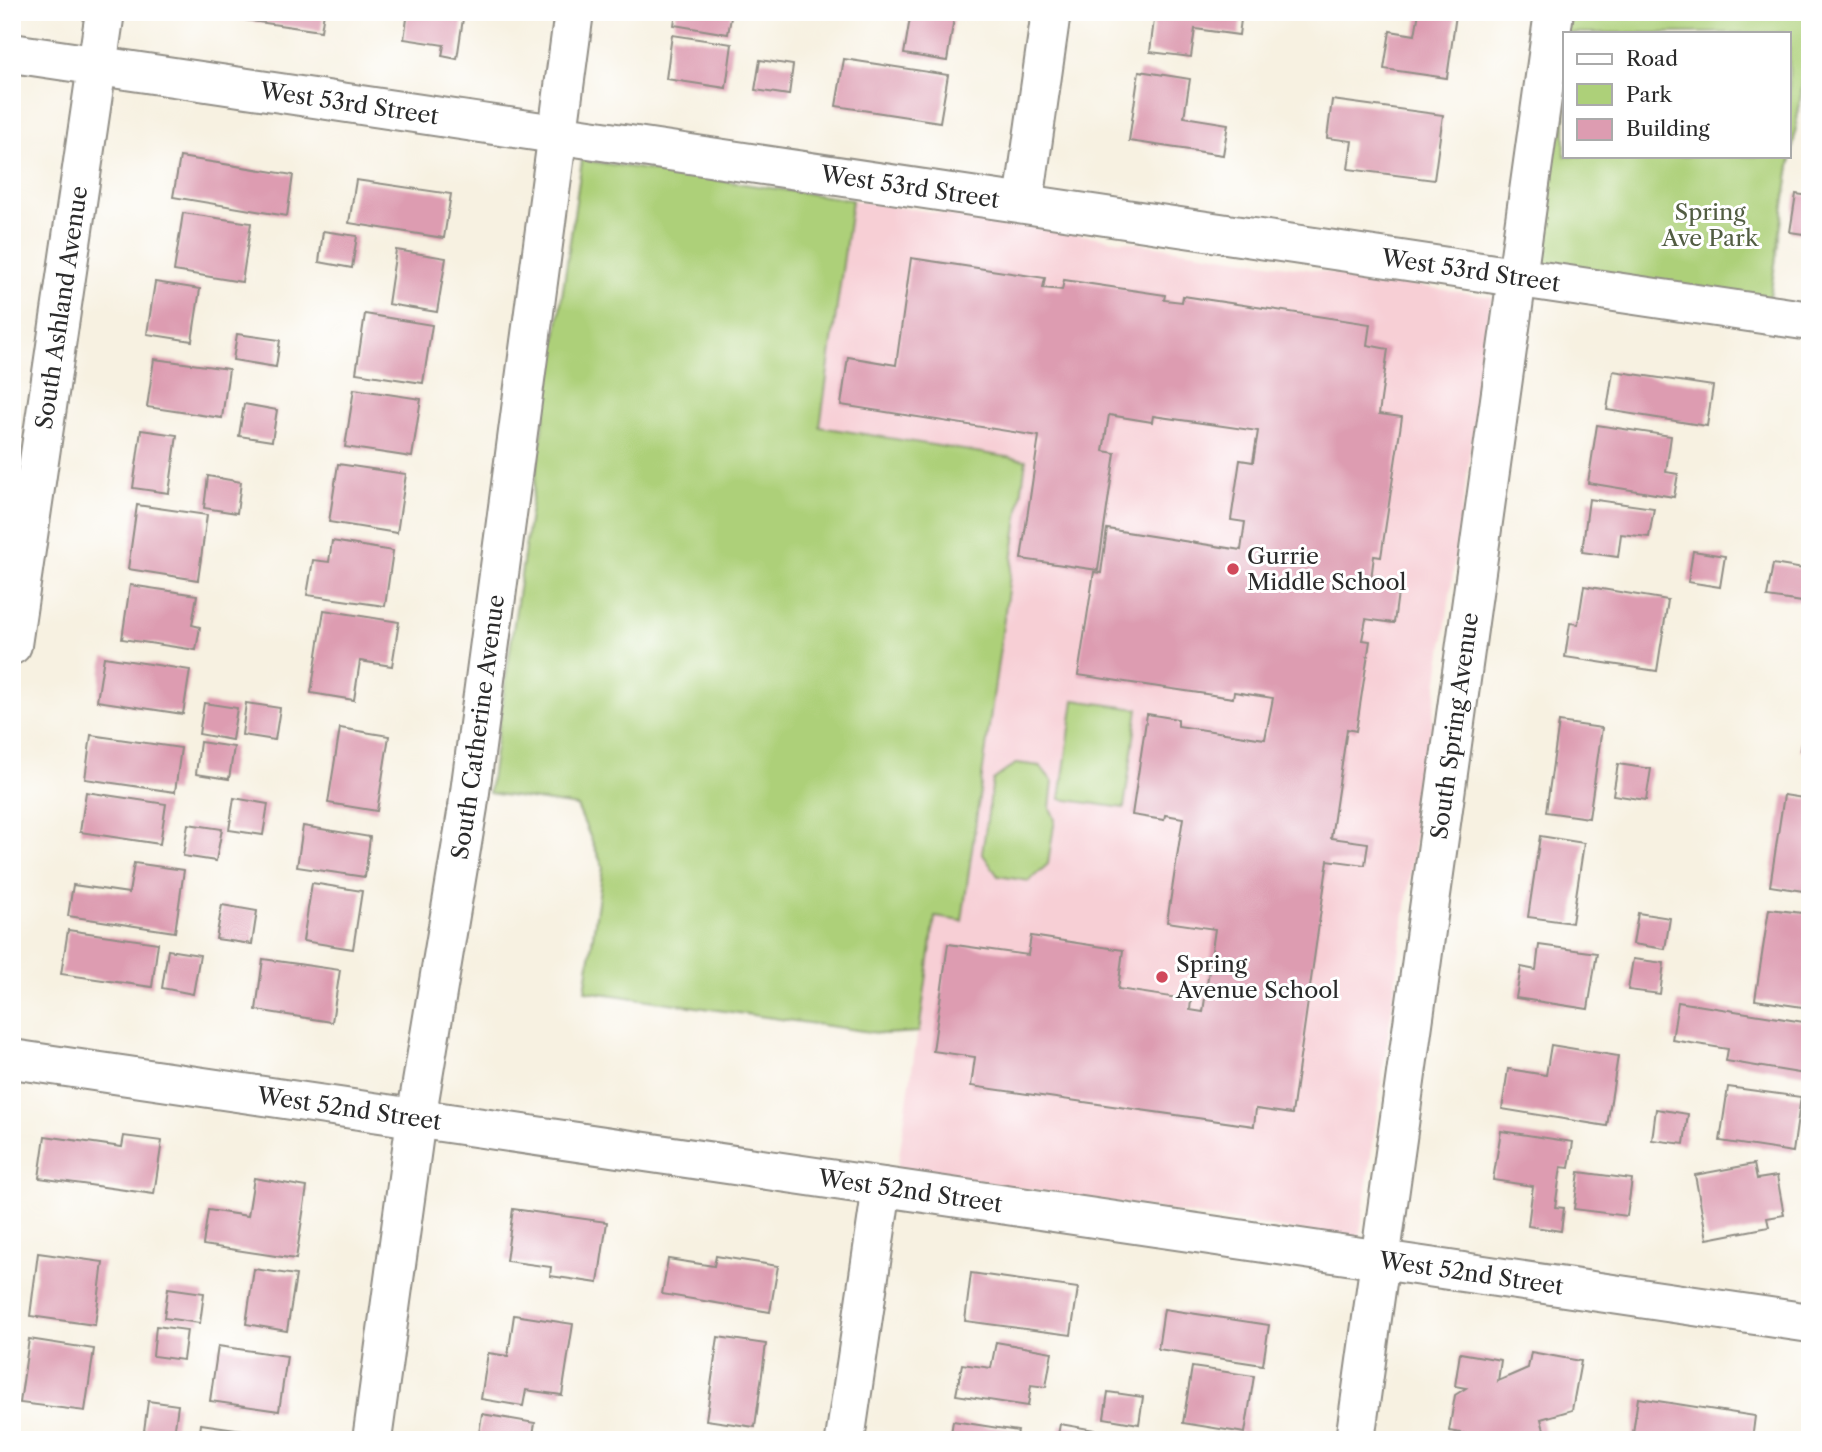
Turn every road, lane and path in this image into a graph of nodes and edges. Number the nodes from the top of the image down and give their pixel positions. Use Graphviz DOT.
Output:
graph roads {
  1 [pos="105,12"];
  2 [pos="574,12"];
  3 [pos="1051,12"];
  4 [pos="1554,12"];
  5 [pos="12,53"];
  6 [pos="97,66"];
  7 [pos="556,134"];
  8 [pos="1024,202"];
  9 [pos="1516,276"];
  10 [pos="1810,321"];
  11 [pos="12,645"];
  12 [pos="12,1059"];
  13 [pos="416,1119"];
  14 [pos="882,1187"];
  15 [pos="1381,1260"];
  16 [pos="1810,1323"];
  17 [pos="372,1440"];
  18 [pos="845,1440"];
  19 [pos="1355,1440"];
  1 -- 6 [label="street, South Ashland Avenue"];
  2 -- 7 [label="street, South Catherine Avenue"];
  3 -- 8 [label="street"];
  4 -- 9 [label="street, South Spring Avenue"];
  5 -- 6 [label="street, West 53rd Street"];
  6 -- 7 [label="street, West 53rd Street"];
  6 -- 11 [label="street, South Ashland Avenue"];
  7 -- 8 [label="street, West 53rd Street"];
  7 -- 13 [label="street, South Catherine Avenue"];
  8 -- 9 [label="street, West 53rd Street"];
  9 -- 10 [label="street, West 53rd Street"];
  9 -- 15 [label="street, South Spring Avenue"];
  12 -- 13 [label="street, West 52nd Street"];
  13 -- 14 [label="street, West 52nd Street"];
  13 -- 17 [label="street, South Catherine Avenue"];
  14 -- 15 [label="street, West 52nd Street"];
  14 -- 18 [label="street"];
  15 -- 16 [label="street, West 52nd Street"];
  15 -- 19 [label="street, South Spring Avenue"];
}
